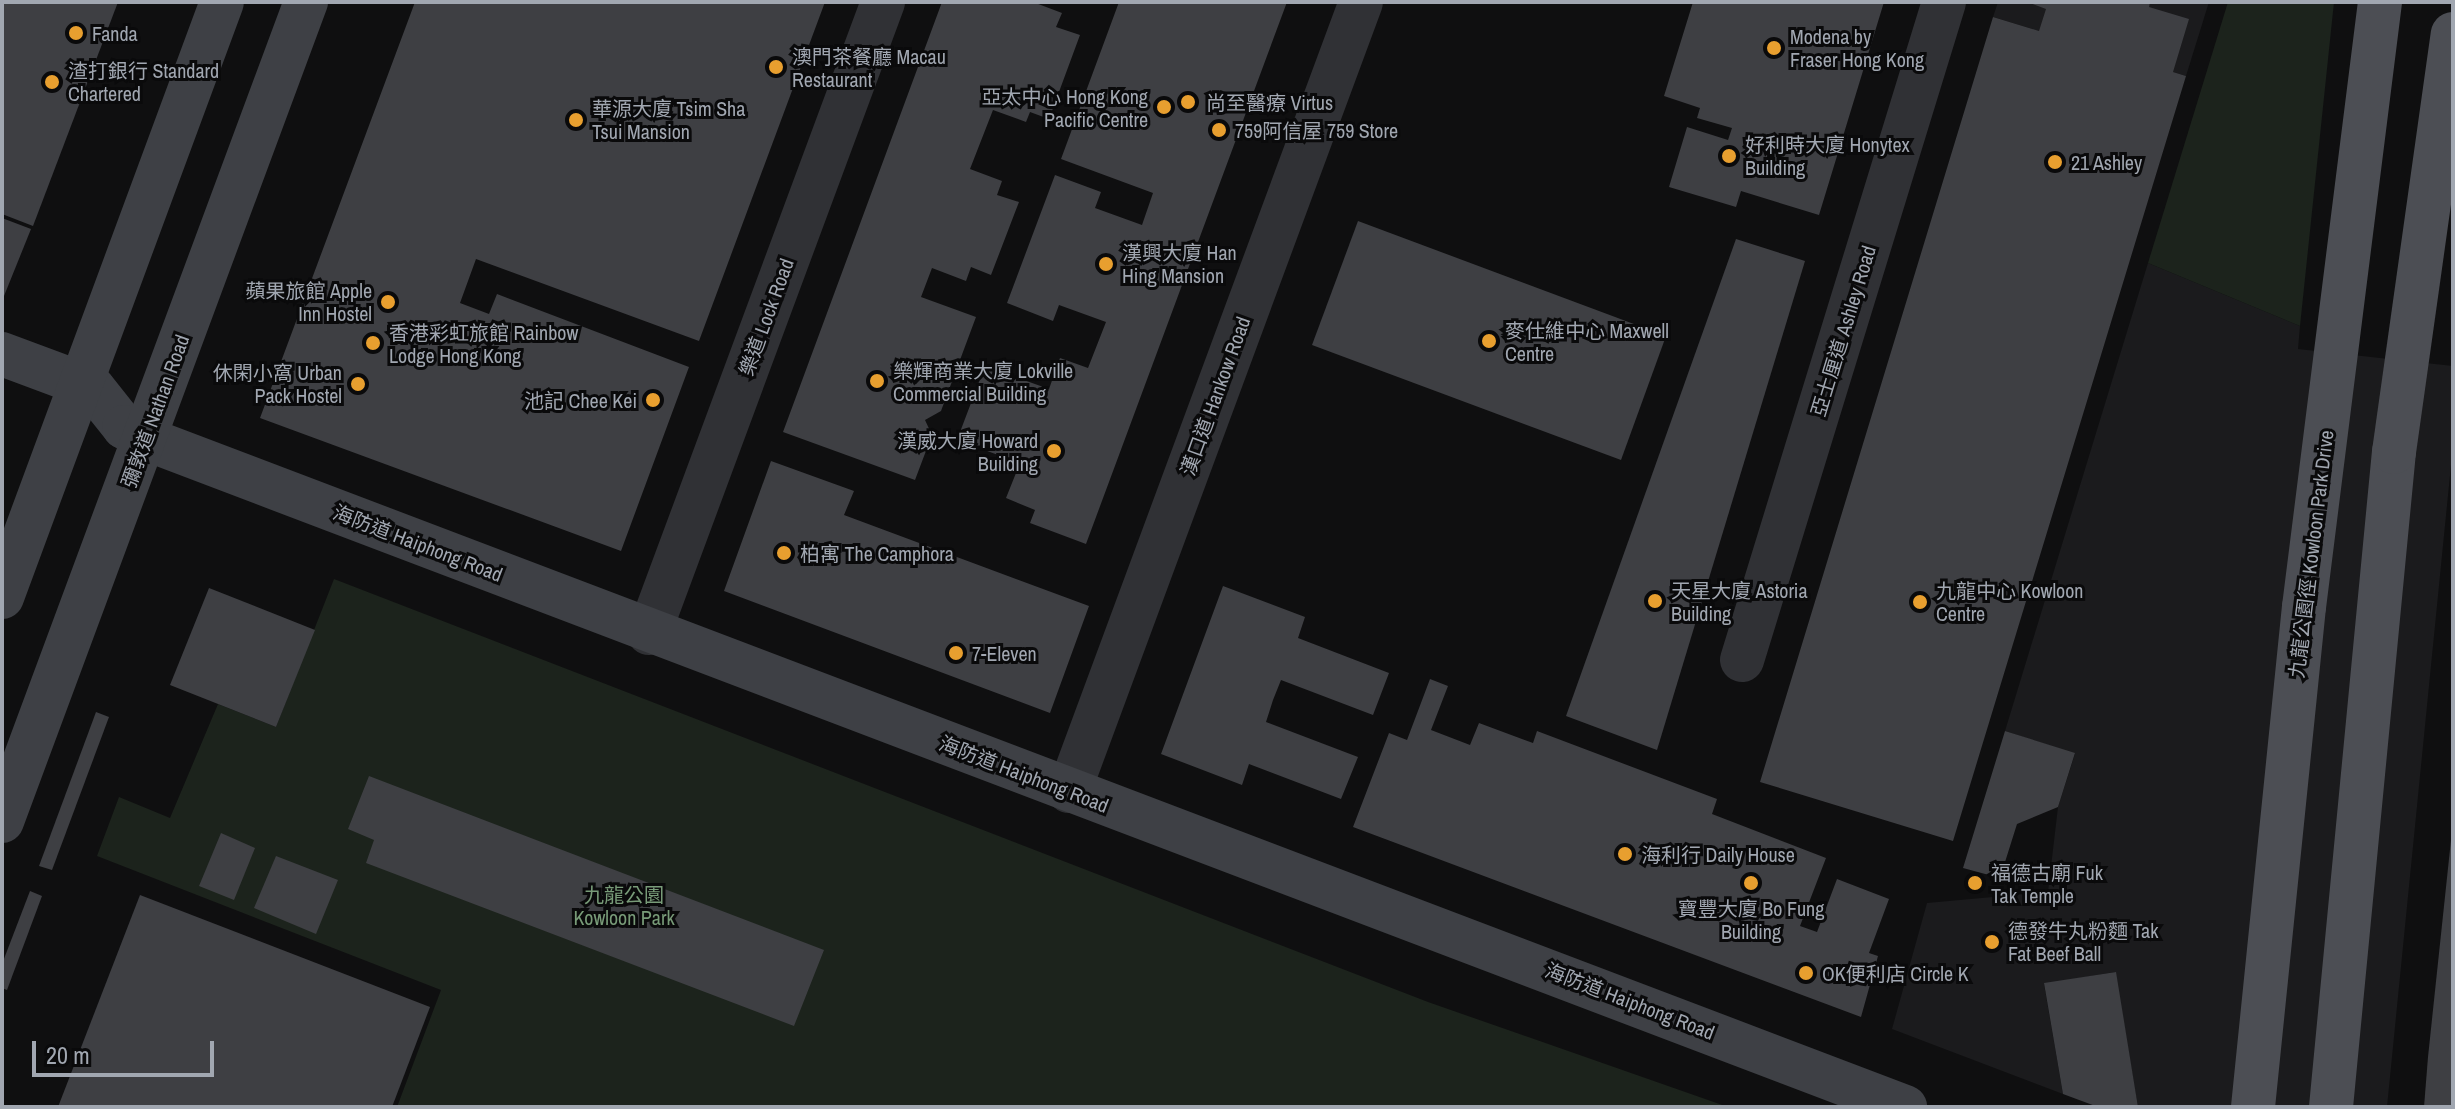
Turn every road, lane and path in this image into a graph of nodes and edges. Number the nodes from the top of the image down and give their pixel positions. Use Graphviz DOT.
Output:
graph roads {
  1 [pos="222,2"];
  2 [pos="306,2"];
  3 [pos="883,2"];
  4 [pos="1361,2"];
  5 [pos="1944,2"];
  6 [pos="2380,2"];
  7 [pos="2453,34"];
  8 [pos="2,354"];
  9 [pos="83,384"];
  10 [pos="144,438"];
  11 [pos="2,597"];
  12 [pos="649,633"];
  13 [pos="1742,660"];
  14 [pos="1069,791"];
  15 [pos="2,821"];
  16 [pos="1905,1107"];
  17 [pos="2253,1107"];
  18 [pos="2331,1107"];
  1 -- 9 [label="street"];
  2 -- 10 [label="street, 彌敦道 Nathan Road"];
  3 -- 12 [label="street, 樂道 Lock Road"];
  4 -- 14 [label="street, 漢口道 Hankow Road"];
  5 -- 13 [label="street, 亞士厘道 Ashley Road"];
  6 -- 17 [label="main road, 九龍公園徑 Kowloon Park Drive"];
  7 -- 18 [label="main road"];
  8 -- 9 [label="street"];
  9 -- 10 [label="street, 海防道 Haiphong Road"];
  9 -- 11 [label="street"];
  10 -- 12 [label="street, 海防道 Haiphong Road"];
  10 -- 15 [label="street, 彌敦道 Nathan Road"];
  12 -- 14 [label="street, 海防道 Haiphong Road"];
  14 -- 16 [label="street, 海防道 Haiphong Road"];
}
